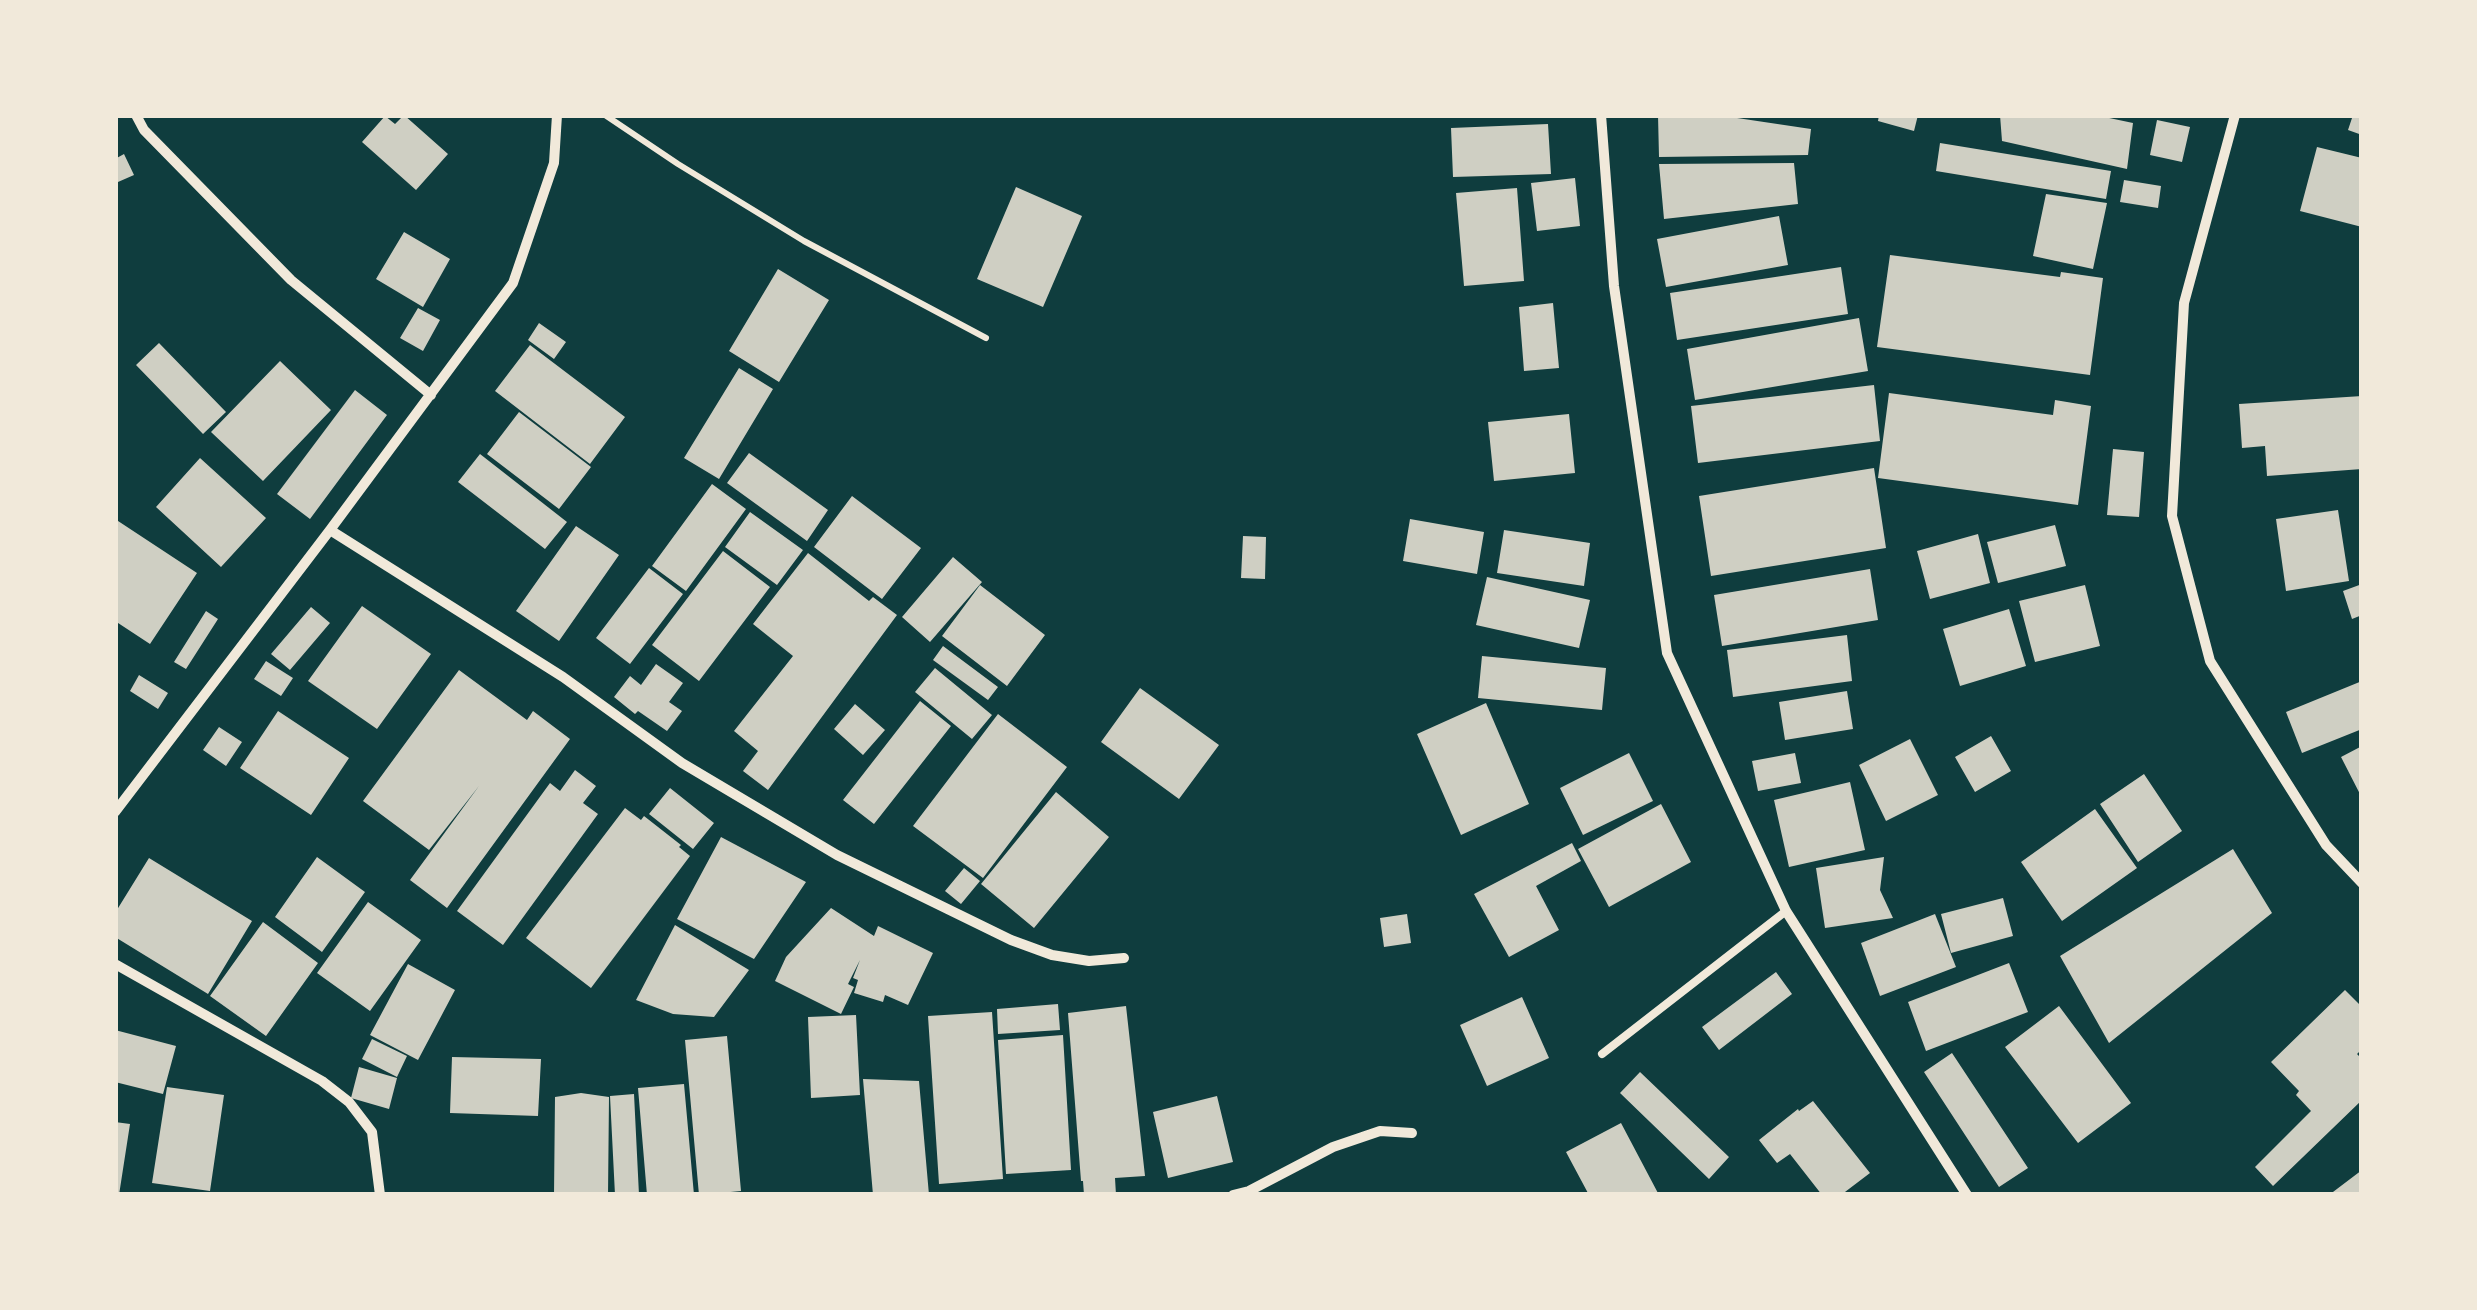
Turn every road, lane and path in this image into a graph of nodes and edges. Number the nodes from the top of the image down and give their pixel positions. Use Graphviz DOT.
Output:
graph roads {
  1 [pos="136,115"];
  2 [pos="558,115"];
  3 [pos="604,115"];
  4 [pos="1600,115"];
  5 [pos="2236,115"];
  6 [pos="986,338"];
  7 [pos="431,396"];
  8 [pos="330,530"];
  9 [pos="115,812"];
  10 [pos="2362,882"];
  11 [pos="1786,912"];
  12 [pos="1124,958"];
  13 [pos="115,964"];
  14 [pos="1602,1054"];
  15 [pos="1412,1133"];
  16 [pos="380,1195"];
  17 [pos="1233,1195"];
  18 [pos="1967,1195"];
  1 -- 7 [label="street"];
  2 -- 7 [label="street"];
  3 -- 6 [label="path"];
  4 -- 11 [label="street"];
  5 -- 10 [label="street"];
  7 -- 8 [label="street"];
  8 -- 9 [label="street"];
  8 -- 12 [label="street"];
  11 -- 14 [label="lane"];
  11 -- 18 [label="street"];
  13 -- 16 [label="street"];
  15 -- 17 [label="street"];
}
